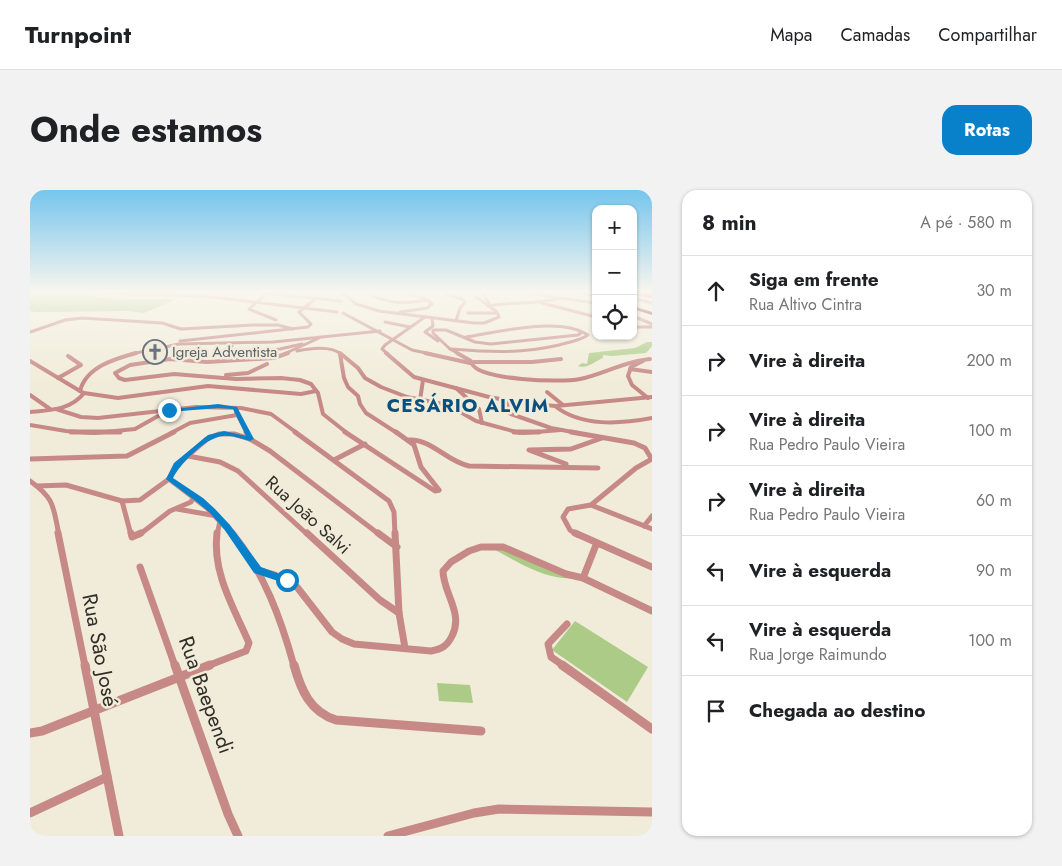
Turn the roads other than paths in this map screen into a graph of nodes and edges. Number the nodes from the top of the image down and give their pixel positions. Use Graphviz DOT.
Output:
graph roads {
  1 [pos="56,323"];
  2 [pos="162,323"];
  3 [pos="310,323"];
  4 [pos="361,323"];
  5 [pos="390,323"];
  6 [pos="416,323"];
  7 [pos="433,323"];
  8 [pos="652,326"];
  9 [pos="410,327"];
  10 [pos="637,327"];
  11 [pos="293,329"];
  12 [pos="578,330"];
  13 [pos="30,332"];
  14 [pos="378,332"];
  15 [pos="466,337"];
  16 [pos="319,338"];
  17 [pos="393,340"];
  18 [pos="313,341"];
  19 [pos="272,342"];
  20 [pos="166,346"];
  21 [pos="448,347"];
  22 [pos="293,351"];
  23 [pos="340,352"];
  24 [pos="68,356"];
  25 [pos="170,359"];
  26 [pos="560,359"];
  27 [pos="651,359"];
  28 [pos="30,361"];
  29 [pos="471,363"];
  30 [pos="267,364"];
  31 [pos="630,369"];
  32 [pos="652,372"];
  33 [pos="214,376"];
  34 [pos="58,378"];
  35 [pos="423,380"];
  36 [pos="454,387"];
  37 [pos="316,391"];
  38 [pos="82,392"];
  39 [pos="546,392"];
  40 [pos="30,395"];
  41 [pos="650,398"];
  42 [pos="420,400"];
  43 [pos="507,400"];
  44 [pos="564,405"];
  45 [pos="555,406"];
  46 [pos="235,408"];
  47 [pos="53,409"];
  48 [pos="169,410"];
  49 [pos="30,412"];
  50 [pos="237,415"];
  51 [pos="652,418"];
  52 [pos="482,423"];
  53 [pos="30,425"];
  54 [pos="561,430"];
  55 [pos="604,437"];
  56 [pos="250,439"];
  57 [pos="409,440"];
  58 [pos="365,444"];
  59 [pos="188,456"];
  60 [pos="652,458"];
  61 [pos="30,459"];
  62 [pos="334,460"];
  63 [pos="573,466"];
  64 [pos="598,468"];
  65 [pos="169,479"];
  66 [pos="30,481"];
  67 [pos="37,486"];
  68 [pos="194,496"];
  69 [pos="122,501"];
  70 [pos="591,505"];
  71 [pos="175,509"];
  72 [pos="652,516"];
  73 [pos="218,519"];
  74 [pos="644,526"];
  75 [pos="652,529"];
  76 [pos="596,545"];
  77 [pos="397,547"];
  78 [pos="140,567"];
  79 [pos="652,567"];
  80 [pos="257,570"];
  81 [pos="583,578"];
  82 [pos="652,611"];
  83 [pos="399,613"];
  84 [pos="567,624"];
  85 [pos="405,648"];
  86 [pos="180,678"];
  87 [pos="94,711"];
  88 [pos="652,729"];
  89 [pos="481,731"];
  90 [pos="30,733"];
  91 [pos="107,777"];
  92 [pos="652,812"];
  93 [pos="30,813"];
  94 [pos="119,836"];
  95 [pos="238,836"];
  96 [pos="388,836"];
  1 -- 13 [label="street"];
  2 -- 11 [label="street"];
  3 -- 11 [label="street"];
  4 -- 14 [label="street"];
  5 -- 9 [label="street"];
  6 -- 9 [label="street"];
  7 -- 21 [label="street"];
  8 -- 10 [label="street"];
  9 -- 17 [label="street"];
  11 -- 20 [label="street"];
  12 -- 15 [label="street"];
  12 -- 15 [label="street"];
  12 -- 21 [label="street"];
  14 -- 16 [label="street"];
  14 -- 17 [label="street"];
  15 -- 21 [label="street"];
  16 -- 18 [label="street"];
  16 -- 19 [label="street"];
  17 -- 29 [label="street"];
  17 -- 35 [label="street"];
  18 -- 19 [label="street"];
  18 -- 22 [label="street"];
  19 -- 20 [label="street"];
  20 -- 25 [label="street"];
  20 -- 38 [label="street"];
  21 -- 29 [label="street"];
  22 -- 23 [label="street"];
  22 -- 25 [label="street"];
  23 -- 42 [label="street"];
  23 -- 57 [label="street"];
  24 -- 34 [label="street"];
  25 -- 33 [label="street"];
  26 -- 29 [label="street"];
  27 -- 29 [label="street"];
  27 -- 31 [label="street"];
  28 -- 34 [label="street"];
  30 -- 33 [label="street"];
  31 -- 32 [label="street"];
  31 -- 41 [label="street"];
  33 -- 37 [label="street"];
  34 -- 38 [label="street"];
  35 -- 36 [label="street"];
  35 -- 42 [label="street"];
  36 -- 43 [label="street"];
  36 -- 52 [label="street"];
  37 -- 38 [label="street"];
  37 -- 58 [label="street"];
  38 -- 47 [label="street"];
  39 -- 44 [label="street"];
  40 -- 47 [label="street"];
  41 -- 44 [label="street"];
  42 -- 52 [label="street"];
  43 -- 45 [label="street"];
  43 -- 54 [label="street"];
  44 -- 45 [label="street"];
  45 -- 51 [label="street"];
  46 -- 48 [label="street"];
  46 -- 50 [label="street"];
  46 -- 62 [label="street"];
  47 -- 48 [label="street"];
  47 -- 49 [label="street"];
  48 -- 53 [label="street"];
  50 -- 56 [label="street"];
  50 -- 61 [label="street"];
  52 -- 54 [label="street"];
  54 -- 55 [label="street"];
  55 -- 60 [label="street"];
  55 -- 63 [label="street"];
  56 -- 59 [label="street"];
  56 -- 77 [label="street"];
  57 -- 58 [label="street"];
  57 -- 63 [label="street"];
  58 -- 62 [label="street"];
  59 -- 65 [label="street"];
  59 -- 83 [label="street, Rua João Salvi"];
  60 -- 70 [label="street"];
  62 -- 77 [label="street"];
  63 -- 64 [label="street"];
  65 -- 68 [label="street"];
  65 -- 69 [label="street"];
  66 -- 67 [label="street, Rua São José"];
  67 -- 69 [label="street"];
  67 -- 87 [label="street, Rua São José"];
  68 -- 71 [label="street"];
  68 -- 73 [label="street"];
  69 -- 71 [label="street"];
  70 -- 74 [label="street"];
  70 -- 76 [label="street"];
  71 -- 73 [label="street"];
  72 -- 74 [label="street"];
  73 -- 80 [label="street"];
  73 -- 86 [label="street"];
  74 -- 75 [label="street"];
  76 -- 79 [label="street"];
  76 -- 81 [label="street"];
  77 -- 83 [label="street"];
  78 -- 86 [label="street, Rua Baependi"];
  80 -- 85 [label="street"];
  80 -- 89 [label="street"];
  81 -- 82 [label="street"];
  81 -- 85 [label="street"];
  83 -- 85 [label="street"];
  84 -- 88 [label="street"];
  86 -- 87 [label="street"];
  86 -- 95 [label="street, Rua Baependi"];
  87 -- 90 [label="street"];
  87 -- 91 [label="street, Rua São José"];
  91 -- 93 [label="street"];
  91 -- 94 [label="street, Rua São José"];
  92 -- 96 [label="street"];
}
